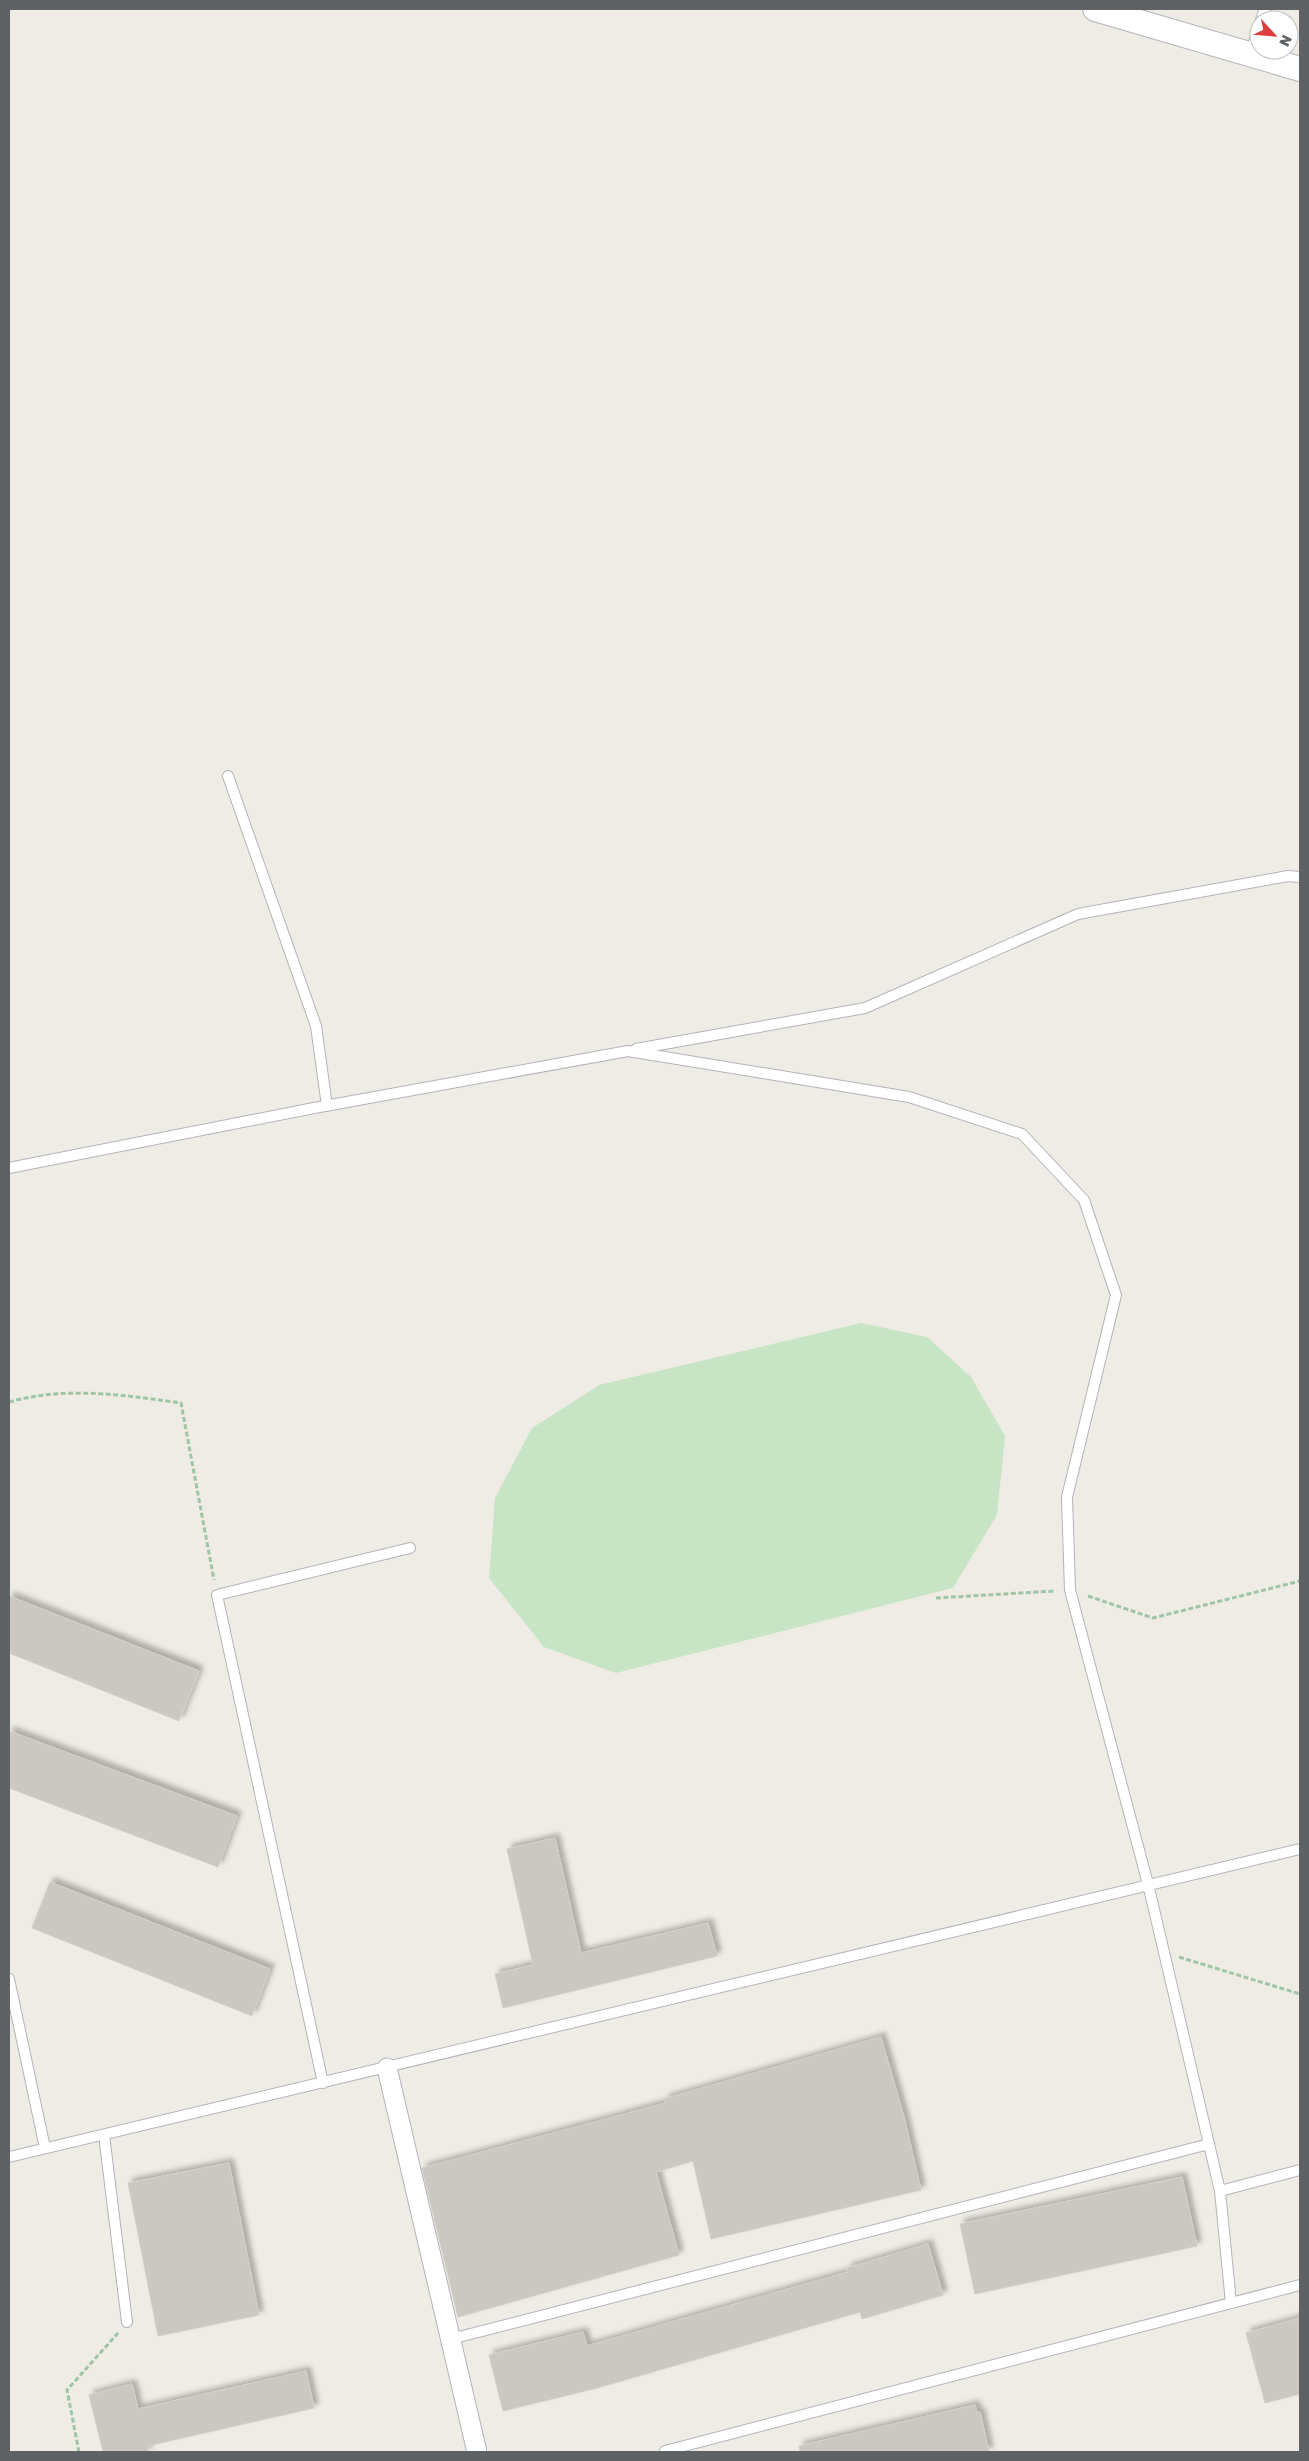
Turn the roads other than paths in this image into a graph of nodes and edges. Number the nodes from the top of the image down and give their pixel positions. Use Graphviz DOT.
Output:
graph roads {
  1 [pos="1095,9"];
  2 [pos="1249,54"];
  3 [pos="1270,60"];
  4 [pos="1300,69"];
  5 [pos="228,776"];
  6 [pos="1300,877"];
  7 [pos="628,1051"];
  8 [pos="327,1106"];
  9 [pos="9,1168"];
  10 [pos="410,1548"];
  11 [pos="1300,1848"];
  12 [pos="1148,1884"];
  13 [pos="9,1979"];
  14 [pos="387,2068"];
  15 [pos="323,2083"];
  16 [pos="104,2135"];
  17 [pos="1209,2144"];
  18 [pos="45,2148"];
  19 [pos="9,2157"];
  20 [pos="1300,2170"];
  21 [pos="1220,2191"];
  22 [pos="1300,2285"];
  23 [pos="1231,2303"];
  24 [pos="128,2322"];
  25 [pos="451,2339"];
  26 [pos="665,2451"];
  27 [pos="478,2452"];
  1 -- 2 [label="street"];
  3 -- 4 [label="street"];
  5 -- 8 [label="lane"];
  6 -- 7 [label="lane"];
  7 -- 8 [label="lane"];
  7 -- 12 [label="lane"];
  8 -- 9 [label="lane"];
  10 -- 15 [label="lane"];
  11 -- 12 [label="lane"];
  12 -- 14 [label="lane"];
  12 -- 17 [label="lane"];
  13 -- 18 [label="lane"];
  14 -- 15 [label="lane"];
  14 -- 25 [label="street"];
  15 -- 16 [label="lane"];
  16 -- 18 [label="lane"];
  16 -- 24 [label="lane"];
  17 -- 21 [label="lane"];
  17 -- 25 [label="lane"];
  18 -- 19 [label="lane"];
  20 -- 21 [label="lane"];
  21 -- 23 [label="lane"];
  22 -- 23 [label="lane"];
  23 -- 26 [label="lane"];
  25 -- 27 [label="street"];
}
